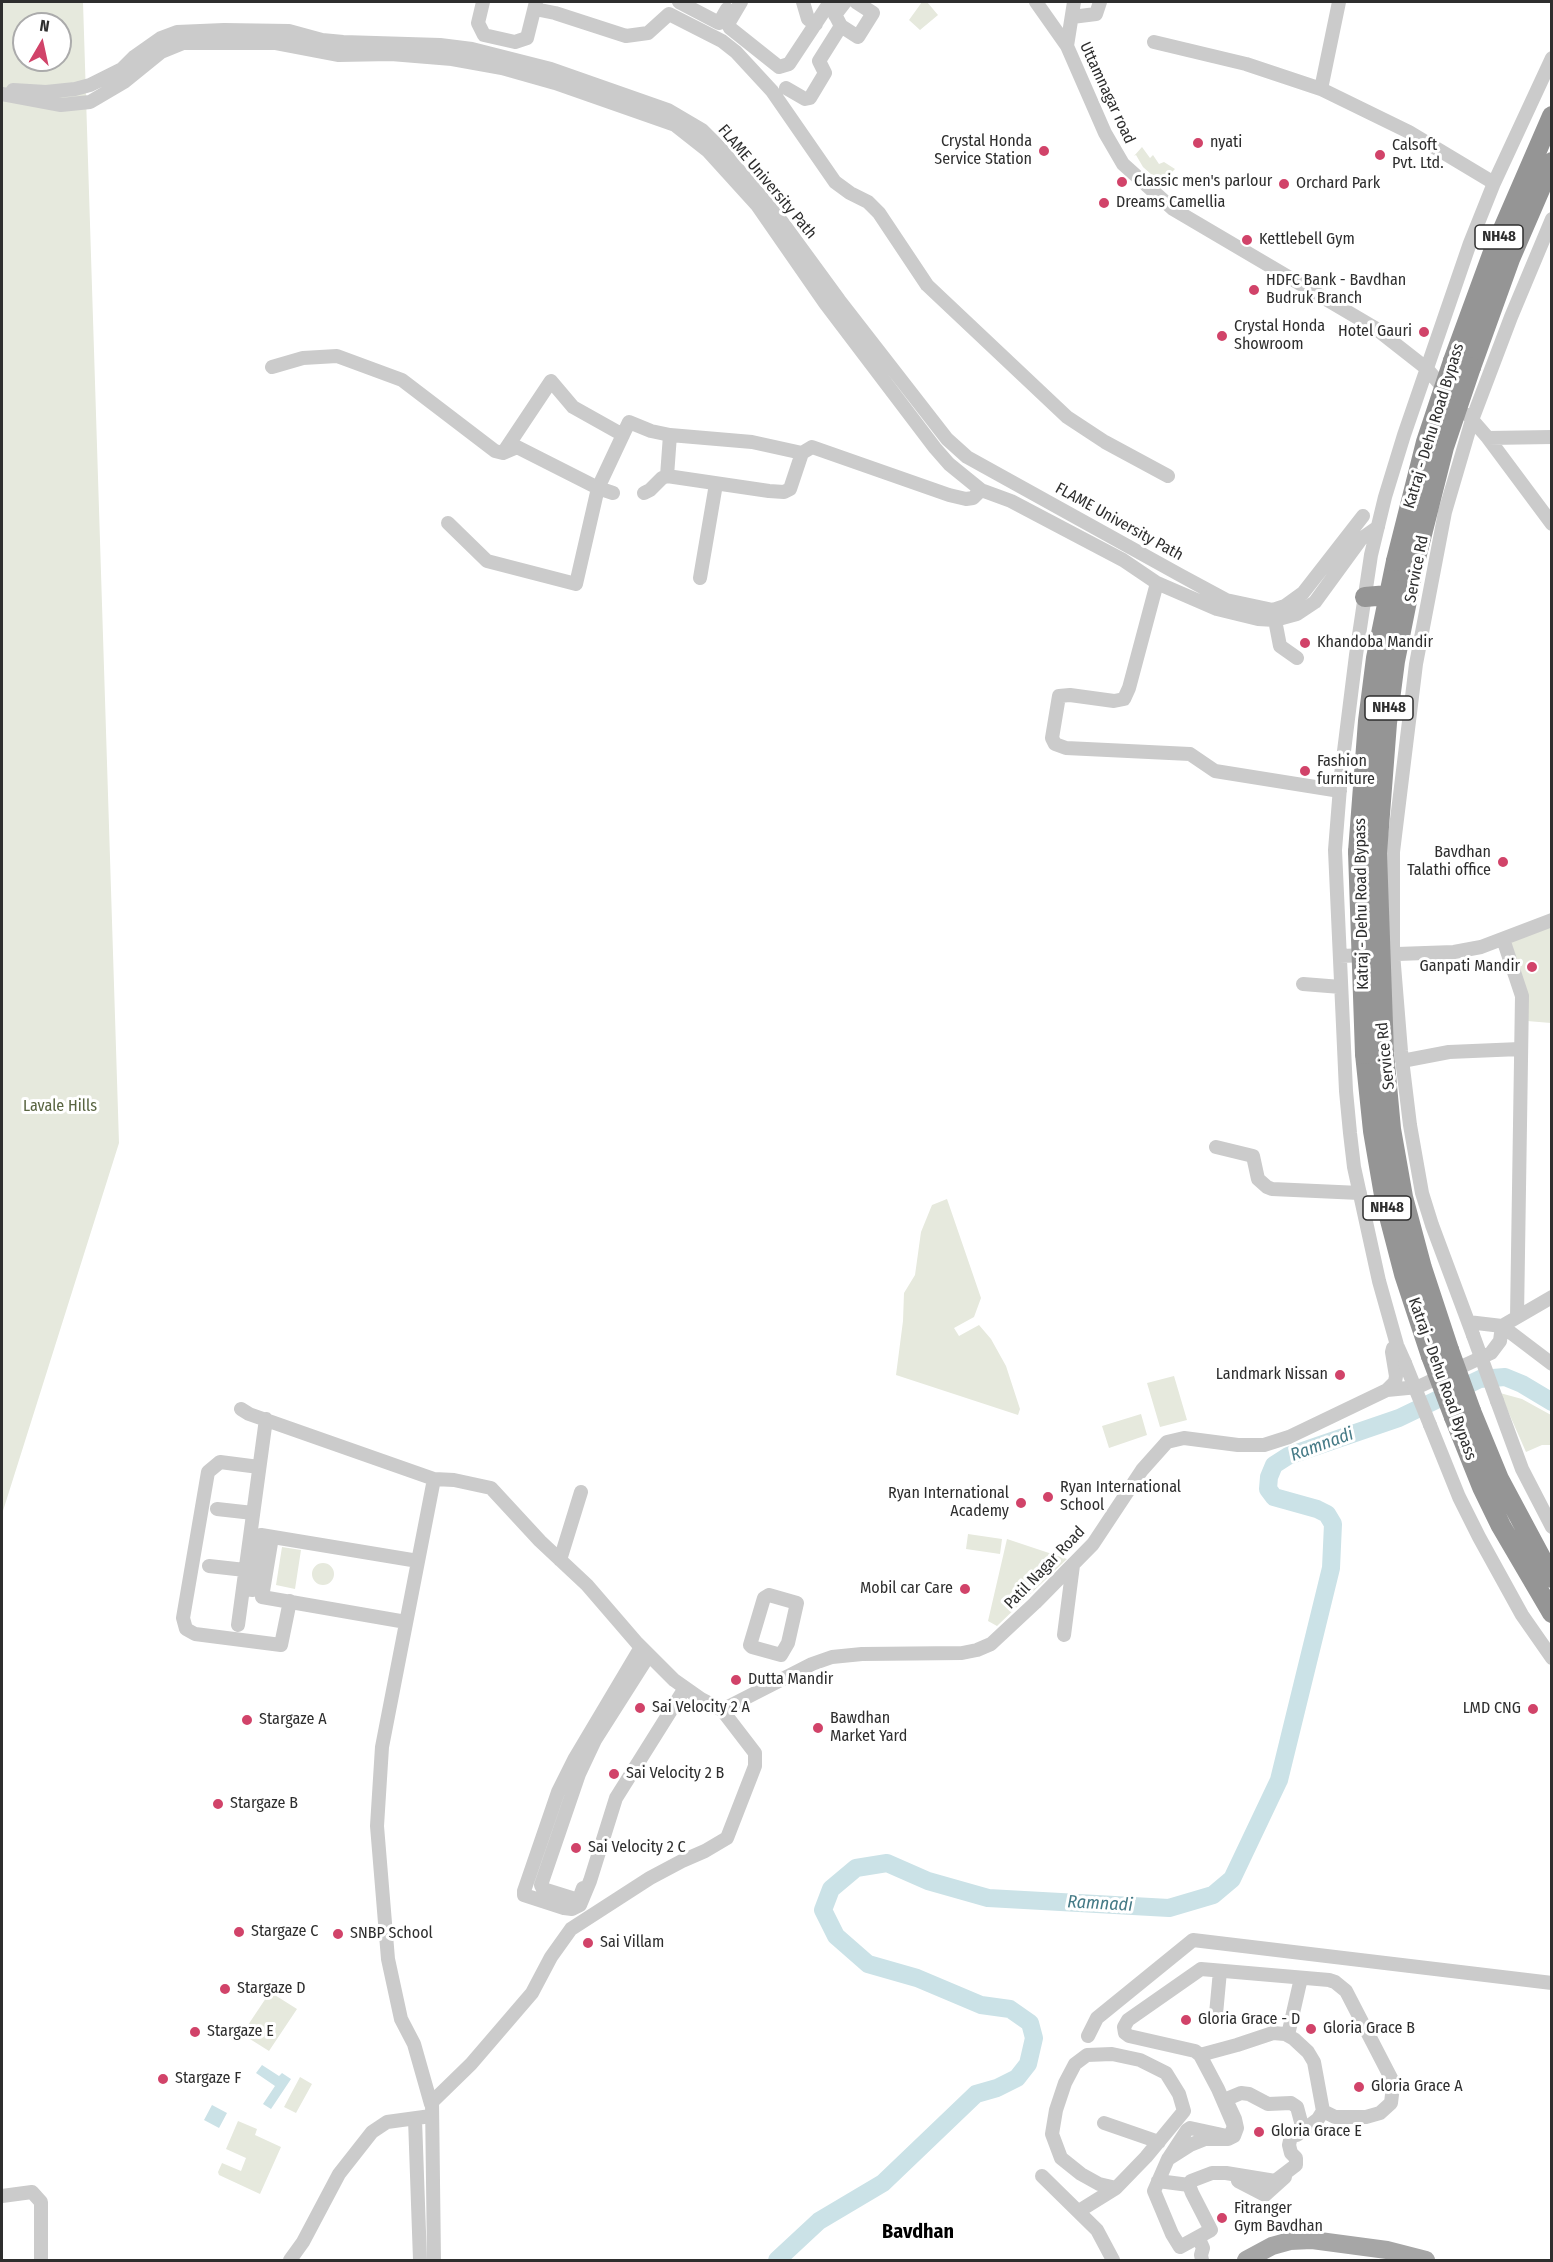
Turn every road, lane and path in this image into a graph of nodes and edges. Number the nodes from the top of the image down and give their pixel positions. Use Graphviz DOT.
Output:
graph roads {
  1 [pos="483,2"];
  2 [pos="679,2"];
  3 [pos="731,2"];
  4 [pos="741,2"];
  5 [pos="803,2"];
  6 [pos="845,2"];
  7 [pos="856,2"];
  8 [pos="1036,2"];
  9 [pos="1074,2"];
  10 [pos="1100,2"];
  11 [pos="1339,2"];
  12 [pos="535,5"];
  13 [pos="834,11"];
  14 [pos="1072,16"];
  15 [pos="816,24"];
  16 [pos="1154,42"];
  17 [pos="1067,46"];
  18 [pos="1551,58"];
  19 [pos="786,88"];
  20 [pos="1321,89"];
  21 [pos="2,91"];
  22 [pos="1551,116"];
  23 [pos="677,120"];
  24 [pos="1551,162"];
  25 [pos="1494,183"];
  26 [pos="1551,219"];
  27 [pos="1462,364"];
  28 [pos="272,367"];
  29 [pos="1426,368"];
  30 [pos="1472,420"];
  31 [pos="623,435"];
  32 [pos="670,435"];
  33 [pos="1551,437"];
  34 [pos="1488,438"];
  35 [pos="503,453"];
  36 [pos="802,453"];
  37 [pos="966,456"];
  38 [pos="955,469"];
  39 [pos="667,476"];
  40 [pos="1168,476"];
  41 [pos="716,484"];
  42 [pos="598,488"];
  43 [pos="981,490"];
  44 [pos="613,493"];
  45 [pos="644,493"];
  46 [pos="1382,511"];
  47 [pos="1363,516"];
  48 [pos="448,523"];
  49 [pos="1551,524"];
  50 [pos="1371,530"];
  51 [pos="1405,564"];
  52 [pos="700,578"];
  53 [pos="1157,583"];
  54 [pos="1388,595"];
  55 [pos="1365,597"];
  56 [pos="1275,620"];
  57 [pos="1297,658"];
  58 [pos="1340,791"];
  59 [pos="1367,852"];
  60 [pos="1551,920"];
  61 [pos="1503,939"];
  62 [pos="1394,953"];
  63 [pos="1340,956"];
  64 [pos="1302,984"];
  65 [pos="1341,987"];
  66 [pos="1520,1049"];
  67 [pos="1402,1061"];
  68 [pos="1216,1147"];
  69 [pos="1360,1193"];
  70 [pos="1551,1298"];
  71 [pos="1517,1317"];
  72 [pos="1502,1326"];
  73 [pos="1470,1328"];
  74 [pos="1397,1345"];
  75 [pos="1551,1364"];
  76 [pos="1387,1390"];
  77 [pos="241,1409"];
  78 [pos="1463,1414"];
  79 [pos="266,1419"];
  80 [pos="260,1467"];
  81 [pos="434,1479"];
  82 [pos="581,1492"];
  83 [pos="217,1509"];
  84 [pos="253,1513"];
  85 [pos="1551,1527"];
  86 [pos="272,1537"];
  87 [pos="560,1560"];
  88 [pos="418,1561"];
  89 [pos="1073,1565"];
  90 [pos="209,1566"];
  91 [pos="245,1570"];
  92 [pos="1551,1578"];
  93 [pos="243,1589"];
  94 [pos="290,1601"];
  95 [pos="1551,1613"];
  96 [pos="406,1622"];
  97 [pos="238,1624"];
  98 [pos="1064,1635"];
  99 [pos="788,1643"];
  100 [pos="645,1651"];
  101 [pos="1551,1658"];
  102 [pos="799,1671"];
  103 [pos="682,1686"];
  104 [pos="722,1710"];
  105 [pos="1220,1971"];
  106 [pos="1301,1978"];
  107 [pos="1551,1983"];
  108 [pos="1216,2014"];
  109 [pos="1288,2035"];
  110 [pos="1088,2036"];
  111 [pos="1200,2055"];
  112 [pos="431,2110"];
  113 [pos="1323,2111"];
  114 [pos="415,2119"];
  115 [pos="1104,2123"];
  116 [pos="1159,2142"];
  117 [pos="1168,2159"];
  118 [pos="1226,2173"];
  119 [pos="1042,2176"];
  120 [pos="1158,2181"];
  121 [pos="1189,2185"];
  122 [pos="1116,2188"];
  123 [pos="2,2196"];
  124 [pos="1079,2211"];
  125 [pos="1193,2240"];
  126 [pos="1202,2258"];
  127 [pos="41,2260"];
  128 [pos="290,2260"];
  129 [pos="420,2260"];
  130 [pos="434,2260"];
  131 [pos="1113,2260"];
  132 [pos="1246,2260"];
  133 [pos="1426,2260"];
  1 -- 12 [label="street"];
  2 -- 3 [label="street"];
  4 -- 15 [label="street"];
  5 -- 15 [label="street"];
  6 -- 13 [label="street"];
  7 -- 13 [label="street"];
  8 -- 17 [label="street, Uttamnagar road"];
  9 -- 14 [label="street"];
  10 -- 14 [label="street"];
  11 -- 20 [label="street"];
  12 -- 40 [label="street"];
  13 -- 15 [label="street"];
  13 -- 19 [label="street"];
  14 -- 17 [label="street"];
  16 -- 20 [label="street"];
  17 -- 29 [label="street, Uttamnagar road"];
  18 -- 25 [label="street"];
  20 -- 25 [label="street"];
  21 -- 23 [label="street, FLAME University Path"];
  22 -- 27 [label="highway, Katraj - Dehu Road Bypass / NH48"];
  23 -- 37 [label="street, FLAME University Path"];
  23 -- 38 [label="street"];
  24 -- 27 [label="highway, Katraj - Dehu Road Bypass / NH48"];
  25 -- 29 [label="street"];
  26 -- 30 [label="street, Service Rd"];
  27 -- 51 [label="highway, Katraj - Dehu Road Bypass / NH48, bridge"];
  28 -- 35 [label="street"];
  29 -- 30 [label="street, Uttamnagar road"];
  29 -- 46 [label="street"];
  30 -- 34 [label="street, Uttamnagar road"];
  30 -- 62 [label="street, Service Rd"];
  31 -- 32 [label="street"];
  31 -- 35 [label="street"];
  31 -- 42 [label="street"];
  32 -- 36 [label="street"];
  32 -- 39 [label="street"];
  33 -- 34 [label="street"];
  34 -- 49 [label="street, Uttamnagar road"];
  35 -- 42 [label="street"];
  36 -- 41 [label="street"];
  36 -- 43 [label="street"];
  37 -- 38 [label="street"];
  37 -- 47 [label="street, FLAME University Path"];
  38 -- 43 [label="street"];
  39 -- 41 [label="street"];
  39 -- 45 [label="street"];
  41 -- 52 [label="street"];
  42 -- 44 [label="street"];
  42 -- 48 [label="street"];
  43 -- 53 [label="street"];
  46 -- 47 [label="street"];
  46 -- 50 [label="street"];
  47 -- 50 [label="street"];
  50 -- 55 [label="street"];
  50 -- 56 [label="street"];
  51 -- 54 [label="highway, Katraj - Dehu Road Bypass / NH48"];
  51 -- 59 [label="highway, Katraj - Dehu Road Bypass / NH48"];
  53 -- 56 [label="street"];
  53 -- 58 [label="street"];
  54 -- 55 [label="highway"];
  54 -- 59 [label="highway, Katraj - Dehu Road Bypass / NH48"];
  55 -- 58 [label="street"];
  56 -- 57 [label="street"];
  58 -- 63 [label="street"];
  59 -- 78 [label="highway, Katraj - Dehu Road Bypass / NH48, bridge"];
  60 -- 61 [label="street"];
  61 -- 62 [label="street"];
  61 -- 66 [label="street"];
  62 -- 63 [label="street"];
  62 -- 67 [label="street, Service Rd"];
  63 -- 65 [label="street"];
  64 -- 65 [label="street"];
  65 -- 69 [label="street"];
  66 -- 67 [label="street"];
  66 -- 71 [label="street"];
  67 -- 73 [label="street, Service Rd"];
  68 -- 69 [label="street"];
  69 -- 74 [label="street"];
  70 -- 71 [label="street"];
  71 -- 72 [label="street"];
  72 -- 73 [label="street"];
  72 -- 75 [label="street"];
  72 -- 76 [label="street"];
  73 -- 85 [label="street, Service Rd, bridge"];
  74 -- 76 [label="street"];
  74 -- 101 [label="street, bridge"];
  76 -- 89 [label="street, Patil Nagar Road"];
  77 -- 79 [label="street"];
  78 -- 92 [label="highway, Katraj - Dehu Road Bypass / NH48"];
  78 -- 95 [label="highway, Katraj - Dehu Road Bypass / NH48"];
  79 -- 80 [label="street"];
  79 -- 81 [label="street"];
  80 -- 84 [label="street"];
  80 -- 94 [label="street"];
  81 -- 87 [label="street"];
  81 -- 88 [label="street"];
  82 -- 87 [label="street"];
  83 -- 84 [label="street"];
  84 -- 91 [label="street"];
  86 -- 88 [label="street"];
  86 -- 93 [label="street"];
  86 -- 94 [label="street"];
  87 -- 100 [label="street"];
  88 -- 96 [label="street"];
  89 -- 98 [label="street"];
  89 -- 102 [label="street, Patil Nagar Road"];
  90 -- 91 [label="street"];
  91 -- 93 [label="street"];
  93 -- 97 [label="street"];
  94 -- 96 [label="street"];
  96 -- 112 [label="street"];
  99 -- 99 [label="street"];
  99 -- 102 [label="street"];
  100 -- 103 [label="street"];
  100 -- 103 [label="street"];
  100 -- 103 [label="street"];
  102 -- 104 [label="street, Patil Nagar Road"];
  103 -- 104 [label="street"];
  104 -- 112 [label="street"];
  105 -- 106 [label="street"];
  105 -- 108 [label="street"];
  105 -- 111 [label="street"];
  106 -- 109 [label="street"];
  106 -- 113 [label="street"];
  107 -- 110 [label="street"];
  109 -- 111 [label="street"];
  109 -- 113 [label="street"];
  111 -- 117 [label="street"];
  112 -- 114 [label="street"];
  112 -- 130 [label="street"];
  113 -- 118 [label="street"];
  114 -- 128 [label="street"];
  114 -- 129 [label="street"];
  115 -- 116 [label="street"];
  116 -- 122 [label="street"];
  116 -- 122 [label="street"];
  117 -- 118 [label="street"];
  117 -- 120 [label="street"];
  118 -- 121 [label="street"];
  119 -- 124 [label="street"];
  120 -- 121 [label="street"];
  120 -- 125 [label="street"];
  121 -- 125 [label="street"];
  122 -- 124 [label="street"];
  123 -- 127 [label="street"];
  124 -- 131 [label="street"];
  125 -- 126 [label="street"];
  132 -- 133 [label="main road"];
}
